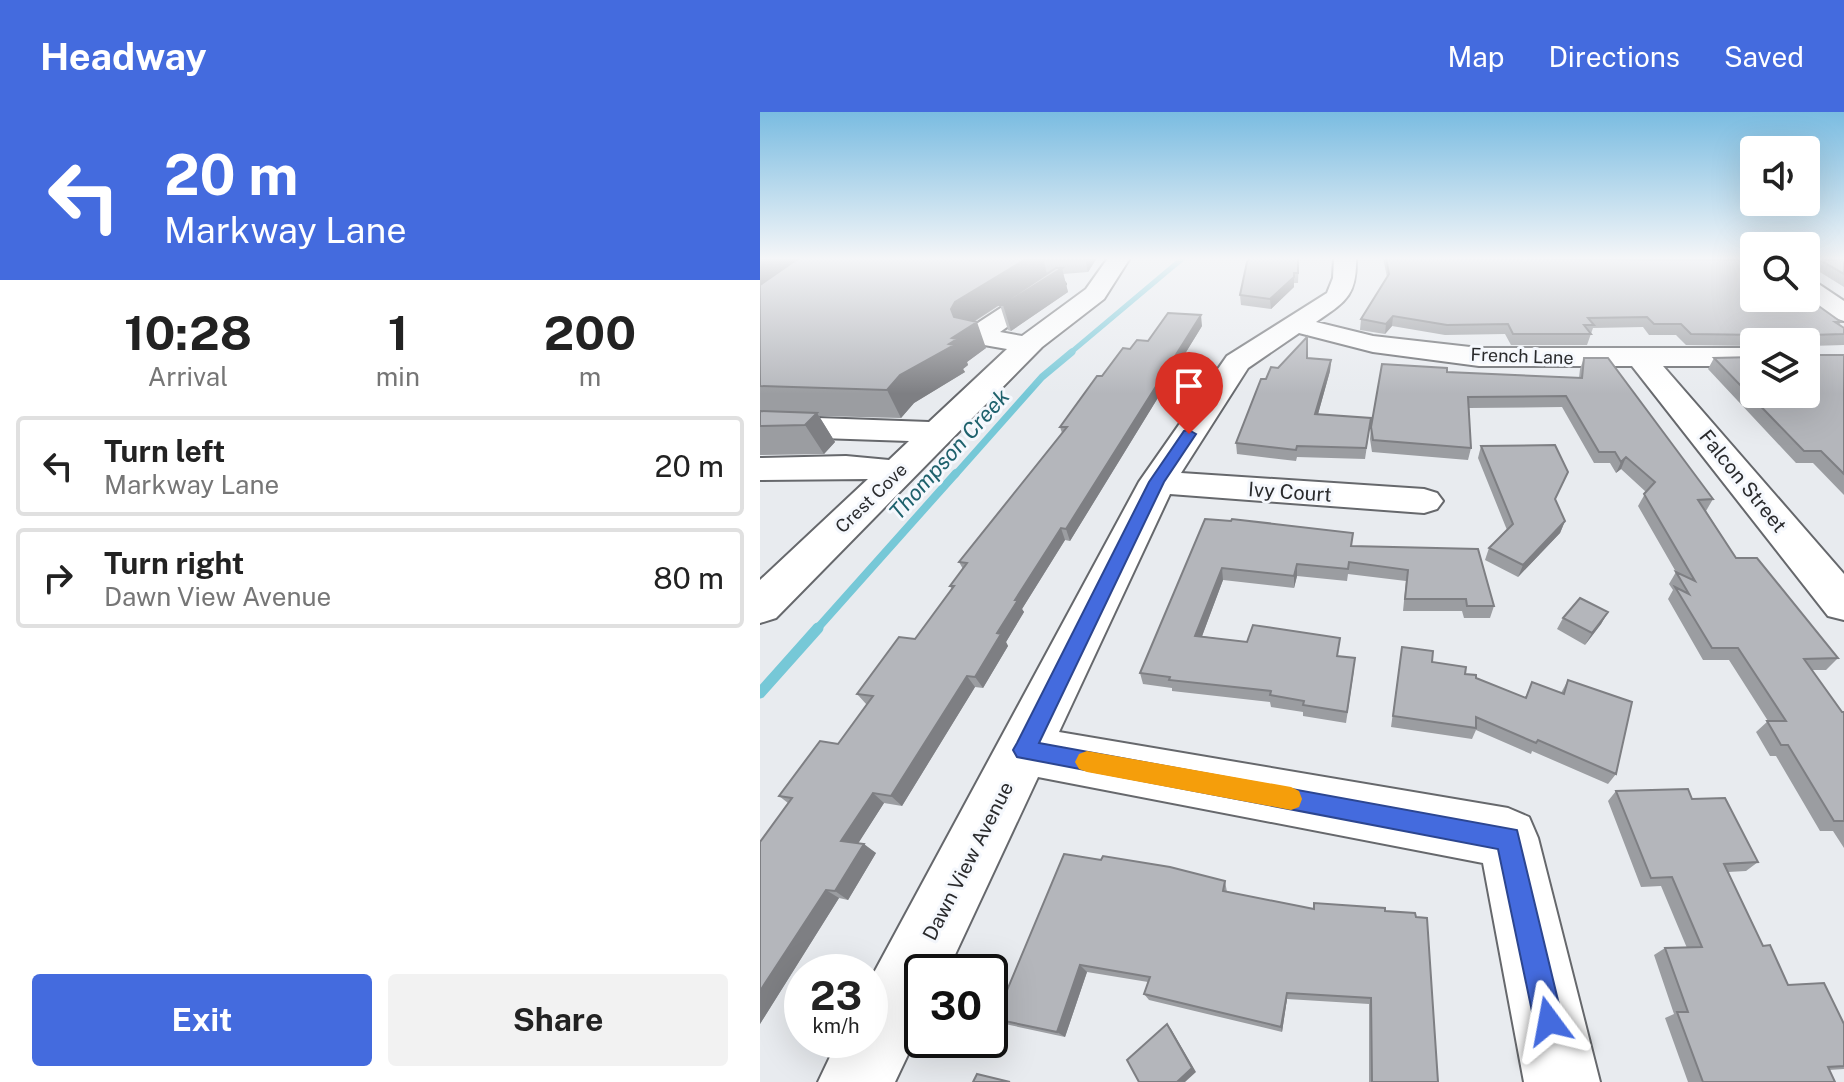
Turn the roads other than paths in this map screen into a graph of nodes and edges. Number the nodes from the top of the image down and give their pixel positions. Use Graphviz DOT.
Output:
graph roads {
  1 [pos="1025,303"];
  2 [pos="1083,303"];
  3 [pos="1327,303"];
  4 [pos="1293,324"];
  5 [pos="1028,345"];
  6 [pos="1740,357"];
  7 [pos="1642,359"];
  8 [pos="760,426"];
  9 [pos="938,432"];
  10 [pos="802,468"];
  11 [pos="760,469"];
  12 [pos="899,471"];
  13 [pos="1157,482"];
  14 [pos="1424,501"];
  15 [pos="760,503"];
  16 [pos="1844,604"];
  17 [pos="760,606"];
  18 [pos="1024,750"];
  19 [pos="856,1082"];
  20 [pos="1562,1082"];
  1 -- 5 [label="street"];
  2 -- 5 [label="street, Crest Cove"];
  3 -- 4 [label="street, Dawn View Avenue"];
  4 -- 7 [label="street, French Lane"];
  4 -- 13 [label="street, Dawn View Avenue"];
  5 -- 9 [label="street, Crest Cove"];
  6 -- 7 [label="street, French Lane"];
  7 -- 16 [label="street, Falcon Street"];
  8 -- 9 [label="street"];
  9 -- 12 [label="street, Crest Cove"];
  10 -- 11 [label="street"];
  10 -- 12 [label="street"];
  10 -- 15 [label="street"];
  12 -- 17 [label="street, Crest Cove"];
  13 -- 14 [label="street, Ivy Court"];
  13 -- 18 [label="street, Dawn View Avenue"];
  18 -- 19 [label="street, Dawn View Avenue"];
  18 -- 20 [label="street"];
}
